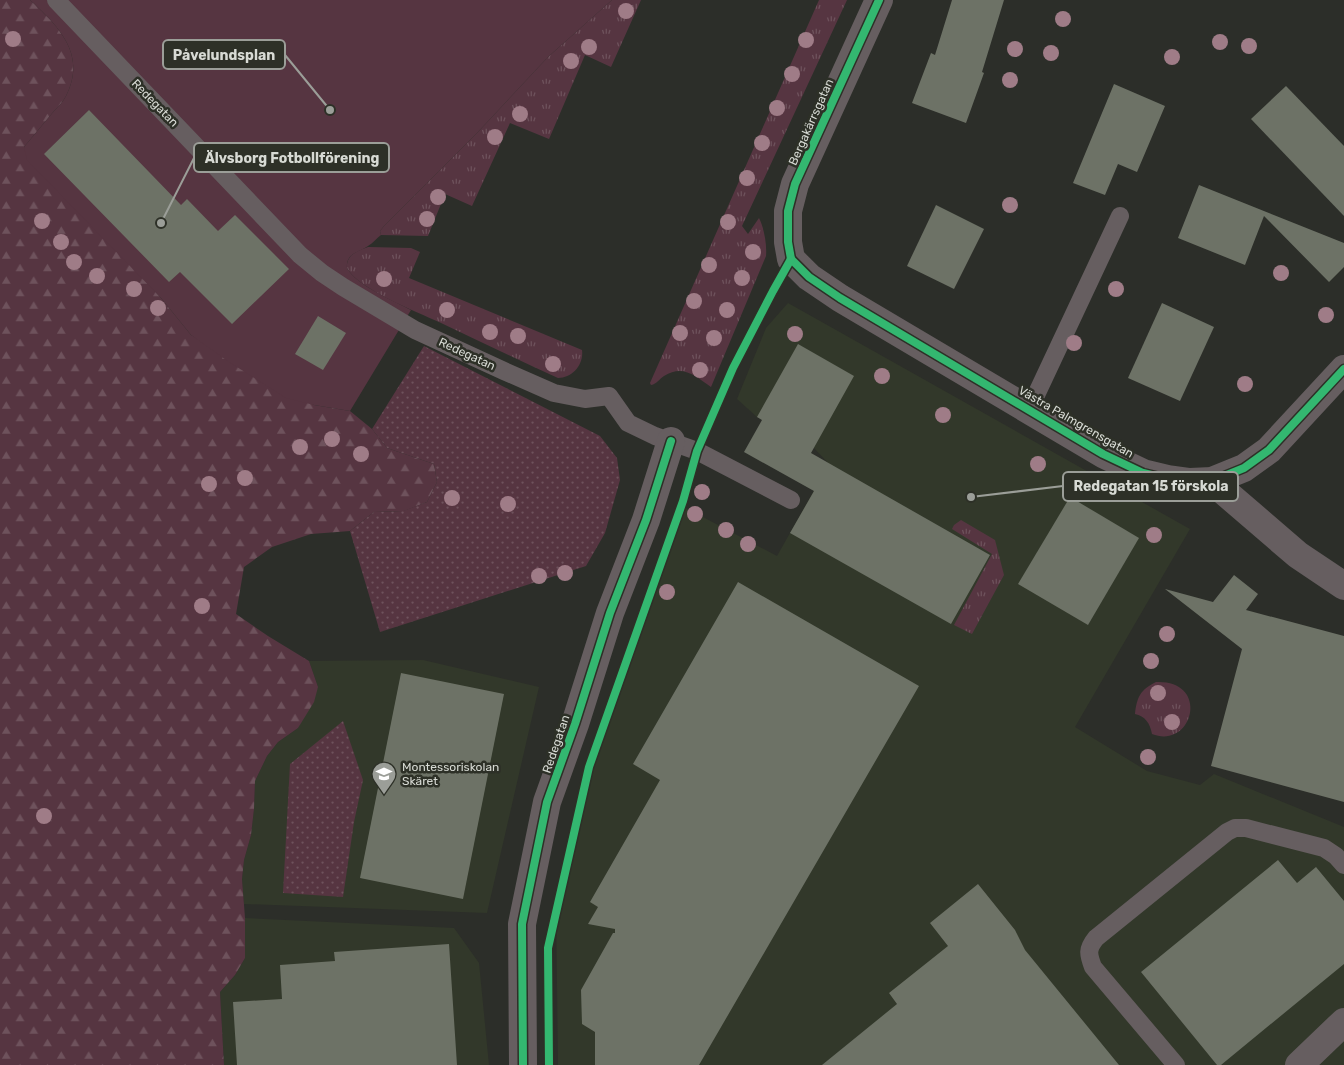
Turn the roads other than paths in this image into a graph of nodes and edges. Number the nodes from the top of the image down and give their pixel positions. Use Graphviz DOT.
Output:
graph roads {
  1 [pos="56,0"];
  2 [pos="879,0"];
  3 [pos="1120,216"];
  4 [pos="791,259"];
  5 [pos="1344,369"];
  6 [pos="1030,410"];
  7 [pos="671,442"];
  8 [pos="1212,481"];
  9 [pos="791,500"];
  10 [pos="1344,586"];
  11 [pos="1344,866"];
  12 [pos="1344,1022"];
  13 [pos="523,1065"];
  14 [pos="1176,1065"];
  15 [pos="1299,1065"];
  1 -- 7 [label="lane, Redegatan"];
  2 -- 4 [label="street, Bergakärrsgatan"];
  3 -- 6 [label="lane"];
  4 -- 6 [label="street, Västra Palmgrensgatan"];
  5 -- 8 [label="street, Västra Palmgrensgatan"];
  6 -- 8 [label="street, Västra Palmgrensgatan"];
  7 -- 9 [label="lane"];
  7 -- 13 [label="street, Redegatan"];
  8 -- 10 [label="street"];
  11 -- 14 [label="lane"];
  12 -- 15 [label="street"];
}
